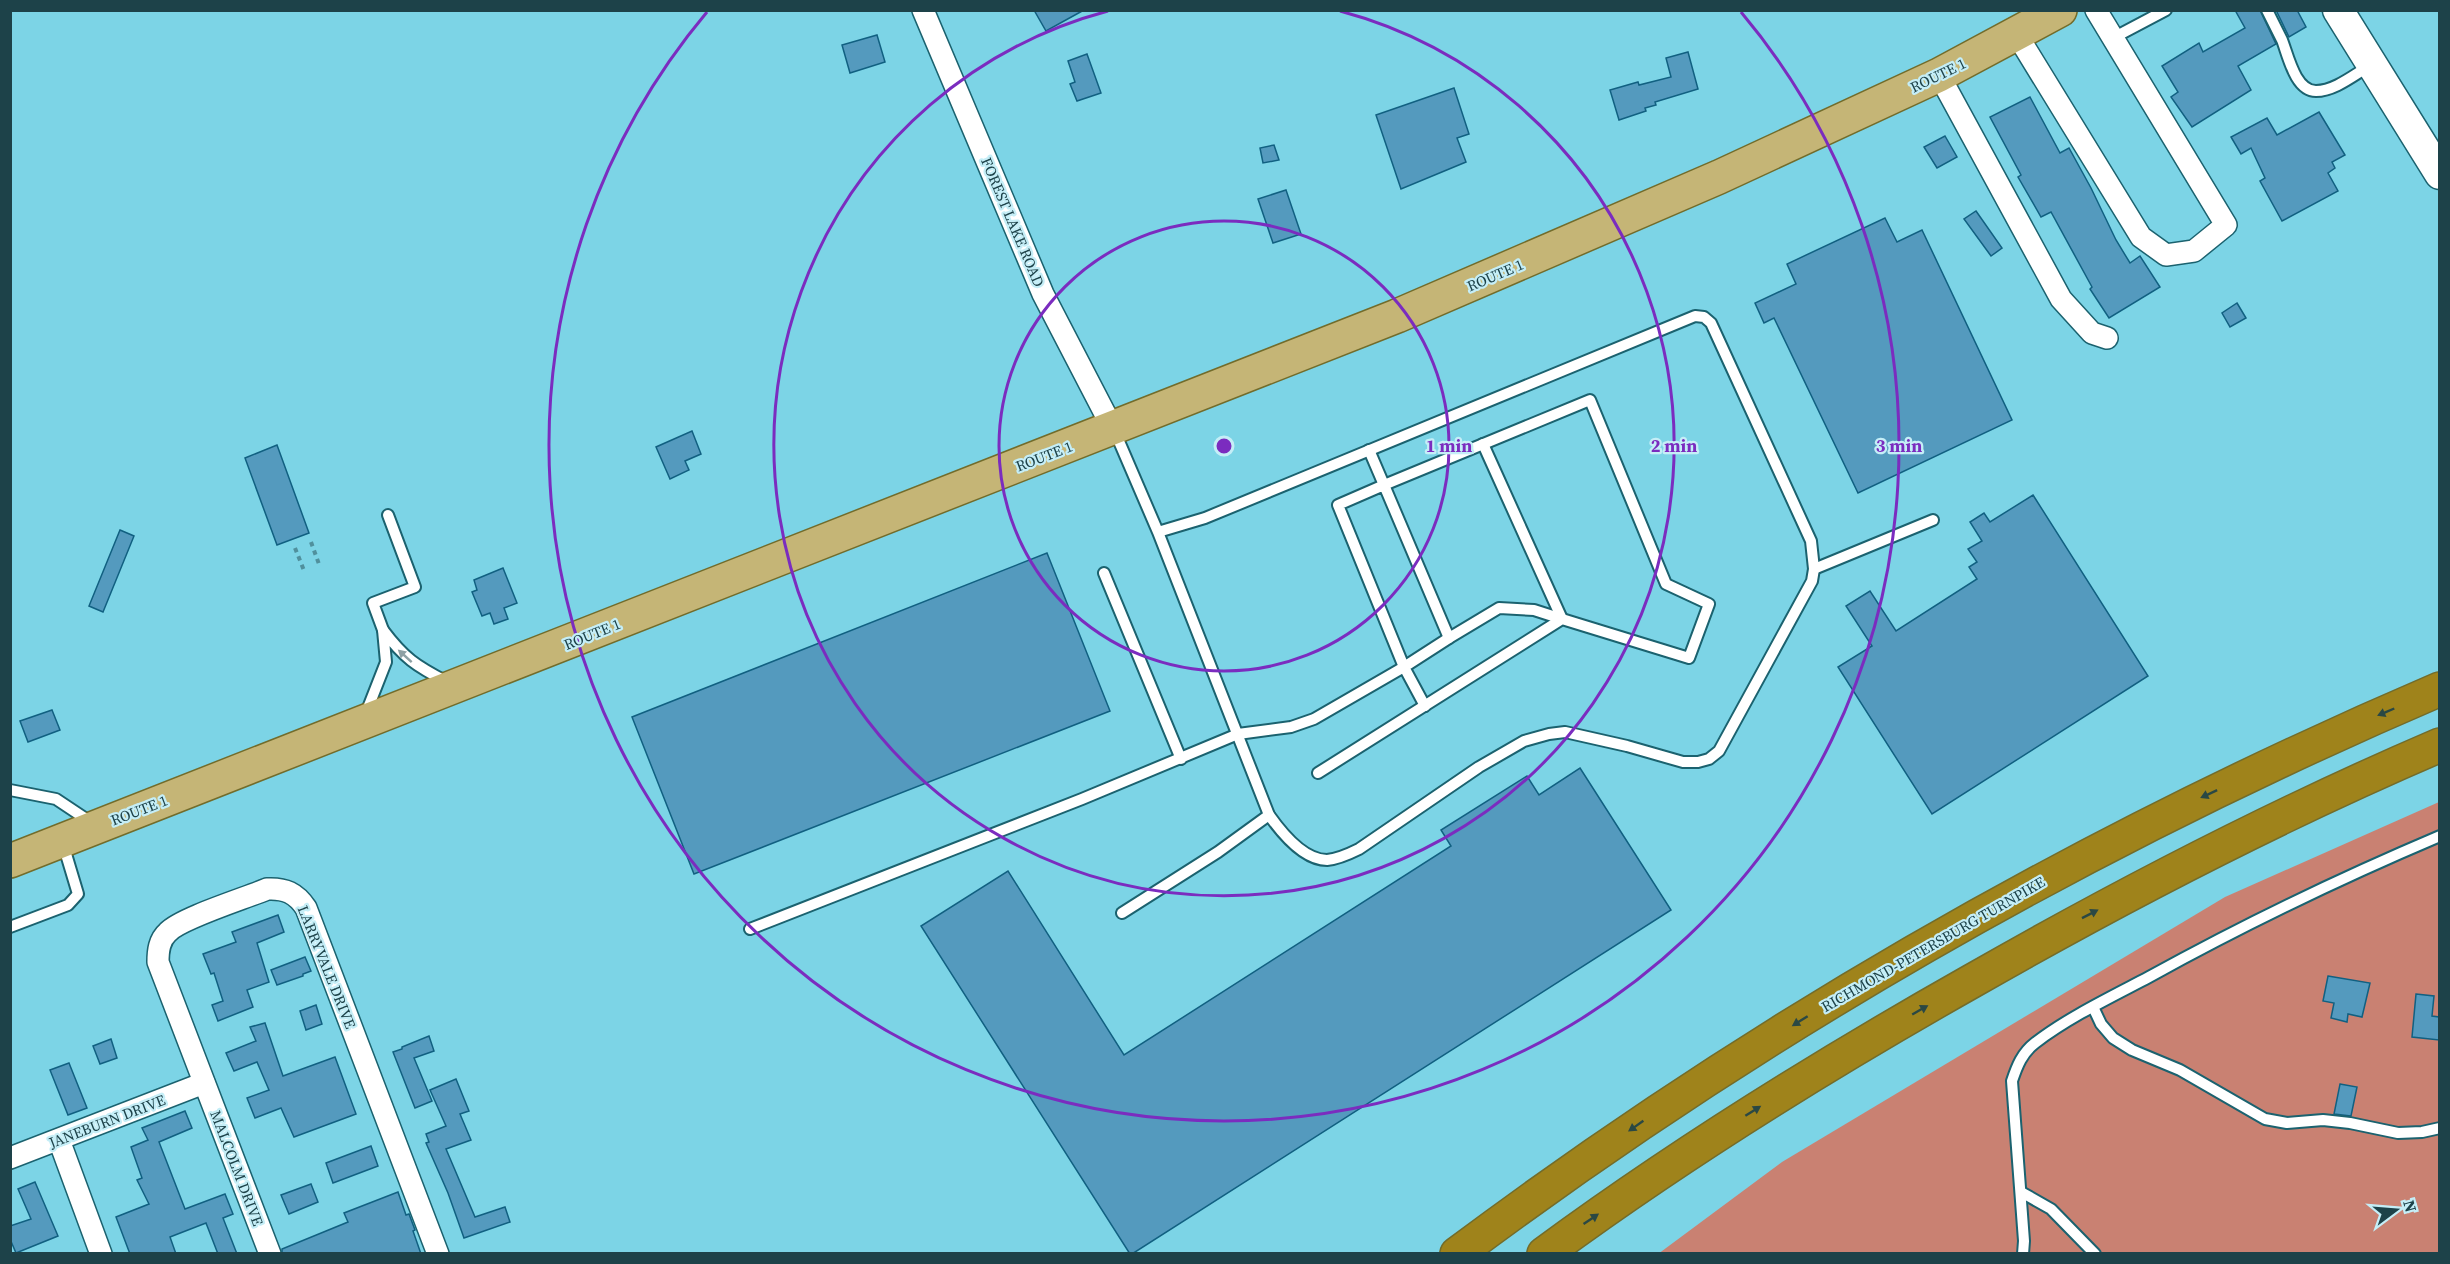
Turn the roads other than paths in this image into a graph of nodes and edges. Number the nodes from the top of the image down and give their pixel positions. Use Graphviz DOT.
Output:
graph roads {
  1 [pos="923,10"];
  2 [pos="2060,10"];
  3 [pos="2096,10"];
  4 [pos="2166,10"];
  5 [pos="2267,10"];
  6 [pos="2338,10"];
  7 [pos="2017,35"];
  8 [pos="2113,38"];
  9 [pos="2371,65"];
  10 [pos="1940,75"];
  11 [pos="2439,174"];
  12 [pos="2107,338"];
  13 [pos="1113,429"];
  14 [pos="1484,444"];
  15 [pos="1369,450"];
  16 [pos="1384,485"];
  17 [pos="388,515"];
  18 [pos="1933,520"];
  19 [pos="1158,532"];
  20 [pos="1815,568"];
  21 [pos="1104,573"];
  22 [pos="1562,619"];
  23 [pos="383,630"];
  24 [pos="1449,638"];
  25 [pos="1404,667"];
  26 [pos="455,686"];
  27 [pos="2439,689"];
  28 [pos="1425,706"];
  29 [pos="362,722"];
  30 [pos="1238,734"];
  31 [pos="2439,745"];
  32 [pos="1181,759"];
  33 [pos="1318,773"];
  34 [pos="10,790"];
  35 [pos="1269,814"];
  36 [pos="97,826"];
  37 [pos="2439,836"];
  38 [pos="62,841"];
  39 [pos="10,861"];
  40 [pos="1122,913"];
  41 [pos="10,927"];
  42 [pos="750,929"];
  43 [pos="2093,1007"];
  44 [pos="204,1083"];
  45 [pos="2439,1128"];
  46 [pos="59,1140"];
  47 [pos="10,1158"];
  48 [pos="2020,1192"];
  49 [pos="101,1254"];
  50 [pos="270,1254"];
  51 [pos="438,1254"];
  52 [pos="1457,1254"];
  53 [pos="1544,1254"];
  54 [pos="2023,1254"];
  55 [pos="2095,1254"];
  1 -- 13 [label="street, FOREST LAKE ROAD"];
  2 -- 7 [label="main road, ROUTE 1"];
  3 -- 8 [label="street"];
  4 -- 8 [label="lane"];
  5 -- 9 [label="lane"];
  6 -- 9 [label="street"];
  7 -- 8 [label="street"];
  7 -- 10 [label="main road, ROUTE 1"];
  9 -- 11 [label="street"];
  10 -- 12 [label="street"];
  10 -- 13 [label="main road, ROUTE 1"];
  13 -- 19 [label="lane"];
  13 -- 26 [label="main road, ROUTE 1"];
  14 -- 16 [label="lane"];
  14 -- 22 [label="lane"];
  14 -- 22 [label="lane"];
  15 -- 16 [label="lane"];
  15 -- 19 [label="lane"];
  15 -- 20 [label="lane"];
  16 -- 24 [label="lane"];
  16 -- 25 [label="lane"];
  17 -- 23 [label="lane"];
  18 -- 20 [label="lane"];
  19 -- 30 [label="lane"];
  20 -- 35 [label="lane"];
  21 -- 32 [label="lane"];
  22 -- 24 [label="lane"];
  22 -- 28 [label="lane"];
  26 -- 23 [label="lane, one-way"];
  23 -- 29 [label="lane"];
  24 -- 25 [label="lane"];
  25 -- 28 [label="lane"];
  25 -- 30 [label="lane"];
  26 -- 29 [label="main road, ROUTE 1"];
  27 -- 52 [label="highway, RICHMOND-PETERSBURG TURNPIKE, one-way"];
  28 -- 33 [label="lane"];
  29 -- 36 [label="main road, ROUTE 1"];
  30 -- 32 [label="lane"];
  30 -- 35 [label="lane"];
  53 -- 31 [label="highway, one-way"];
  32 -- 42 [label="lane"];
  34 -- 36 [label="lane"];
  35 -- 40 [label="lane"];
  36 -- 38 [label="main road, ROUTE 1"];
  37 -- 43 [label="lane"];
  38 -- 39 [label="main road, ROUTE 1"];
  38 -- 41 [label="lane"];
  43 -- 45 [label="lane"];
  43 -- 48 [label="lane"];
  44 -- 46 [label="street, JANEBURN DRIVE"];
  44 -- 50 [label="street, MALCOLM DRIVE"];
  44 -- 51 [label="street, LARRYVALE DRIVE"];
  46 -- 47 [label="street, JANEBURN DRIVE"];
  46 -- 49 [label="street"];
  48 -- 54 [label="lane"];
  48 -- 55 [label="lane"];
}
